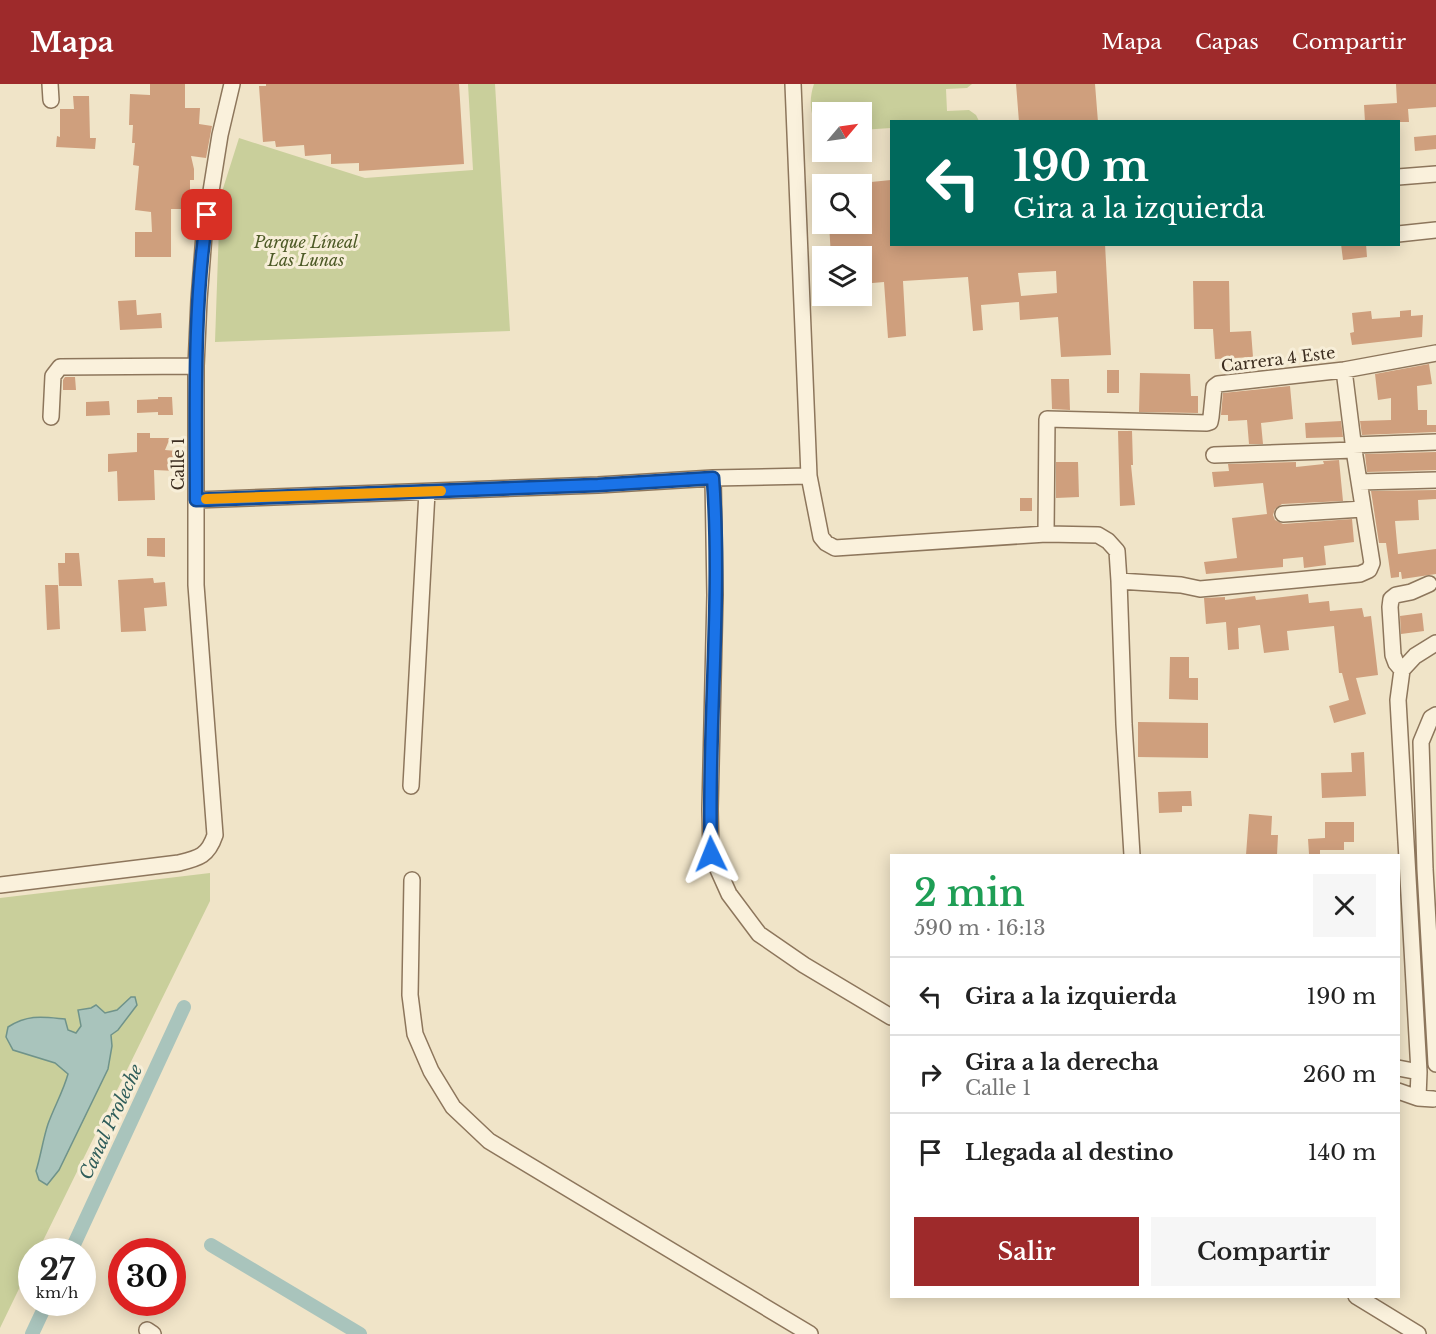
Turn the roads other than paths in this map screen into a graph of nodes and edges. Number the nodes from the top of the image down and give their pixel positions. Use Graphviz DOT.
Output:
graph roads {
  1 [pos="50,84"];
  2 [pos="232,84"];
  3 [pos="793,84"];
  4 [pos="51,100"];
  5 [pos="1436,174"];
  6 [pos="1400,177"];
  7 [pos="1436,230"];
  8 [pos="1400,234"];
  9 [pos="1436,353"];
  10 [pos="196,366"];
  11 [pos="1344,370"];
  12 [pos="51,417"];
  13 [pos="1436,442"];
  14 [pos="1354,447"];
  15 [pos="1214,455"];
  16 [pos="809,476"];
  17 [pos="713,478"];
  18 [pos="1436,480"];
  19 [pos="1359,482"];
  20 [pos="427,492"];
  21 [pos="196,500"];
  22 [pos="1364,509"];
  23 [pos="1283,514"];
  24 [pos="1046,534"];
  25 [pos="1119,581"];
  26 [pos="1429,584"];
  27 [pos="1436,643"];
  28 [pos="1402,670"];
  29 [pos="1436,715"];
  30 [pos="411,786"];
  31 [pos="1132,854"];
  32 [pos="412,880"];
  33 [pos="0,885"];
  34 [pos="1433,976"];
  35 [pos="890,1016"];
  36 [pos="1435,1022"];
  37 [pos="1436,1064"];
  38 [pos="1400,1068"];
  39 [pos="1419,1072"];
  40 [pos="1400,1091"];
  41 [pos="1431,1099"];
  42 [pos="1359,1298"];
  43 [pos="810,1334"];
  44 [pos="1419,1334"];
  1 -- 4 [label="street"];
  2 -- 10 [label="street, Calle 1"];
  3 -- 16 [label="street"];
  5 -- 6 [label="street"];
  7 -- 8 [label="street"];
  9 -- 11 [label="street, Carrera 4 Este"];
  10 -- 12 [label="street"];
  10 -- 21 [label="street, Calle 1"];
  11 -- 14 [label="street"];
  11 -- 24 [label="street, Carrera 4 Este"];
  13 -- 14 [label="street"];
  14 -- 15 [label="street"];
  14 -- 19 [label="street"];
  16 -- 17 [label="street"];
  16 -- 24 [label="street"];
  17 -- 20 [label="street"];
  17 -- 35 [label="street"];
  18 -- 19 [label="street"];
  19 -- 22 [label="street"];
  20 -- 21 [label="street"];
  20 -- 30 [label="street"];
  21 -- 33 [label="street, Calle 1"];
  22 -- 23 [label="street"];
  22 -- 25 [label="street"];
  24 -- 25 [label="street"];
  25 -- 31 [label="street"];
  26 -- 28 [label="street"];
  27 -- 28 [label="street"];
  28 -- 39 [label="street"];
  29 -- 34 [label="street"];
  32 -- 43 [label="street"];
  34 -- 36 [label="street"];
  36 -- 37 [label="street"];
  38 -- 39 [label="street"];
  39 -- 41 [label="street"];
  40 -- 41 [label="street"];
  42 -- 44 [label="street"];
}
